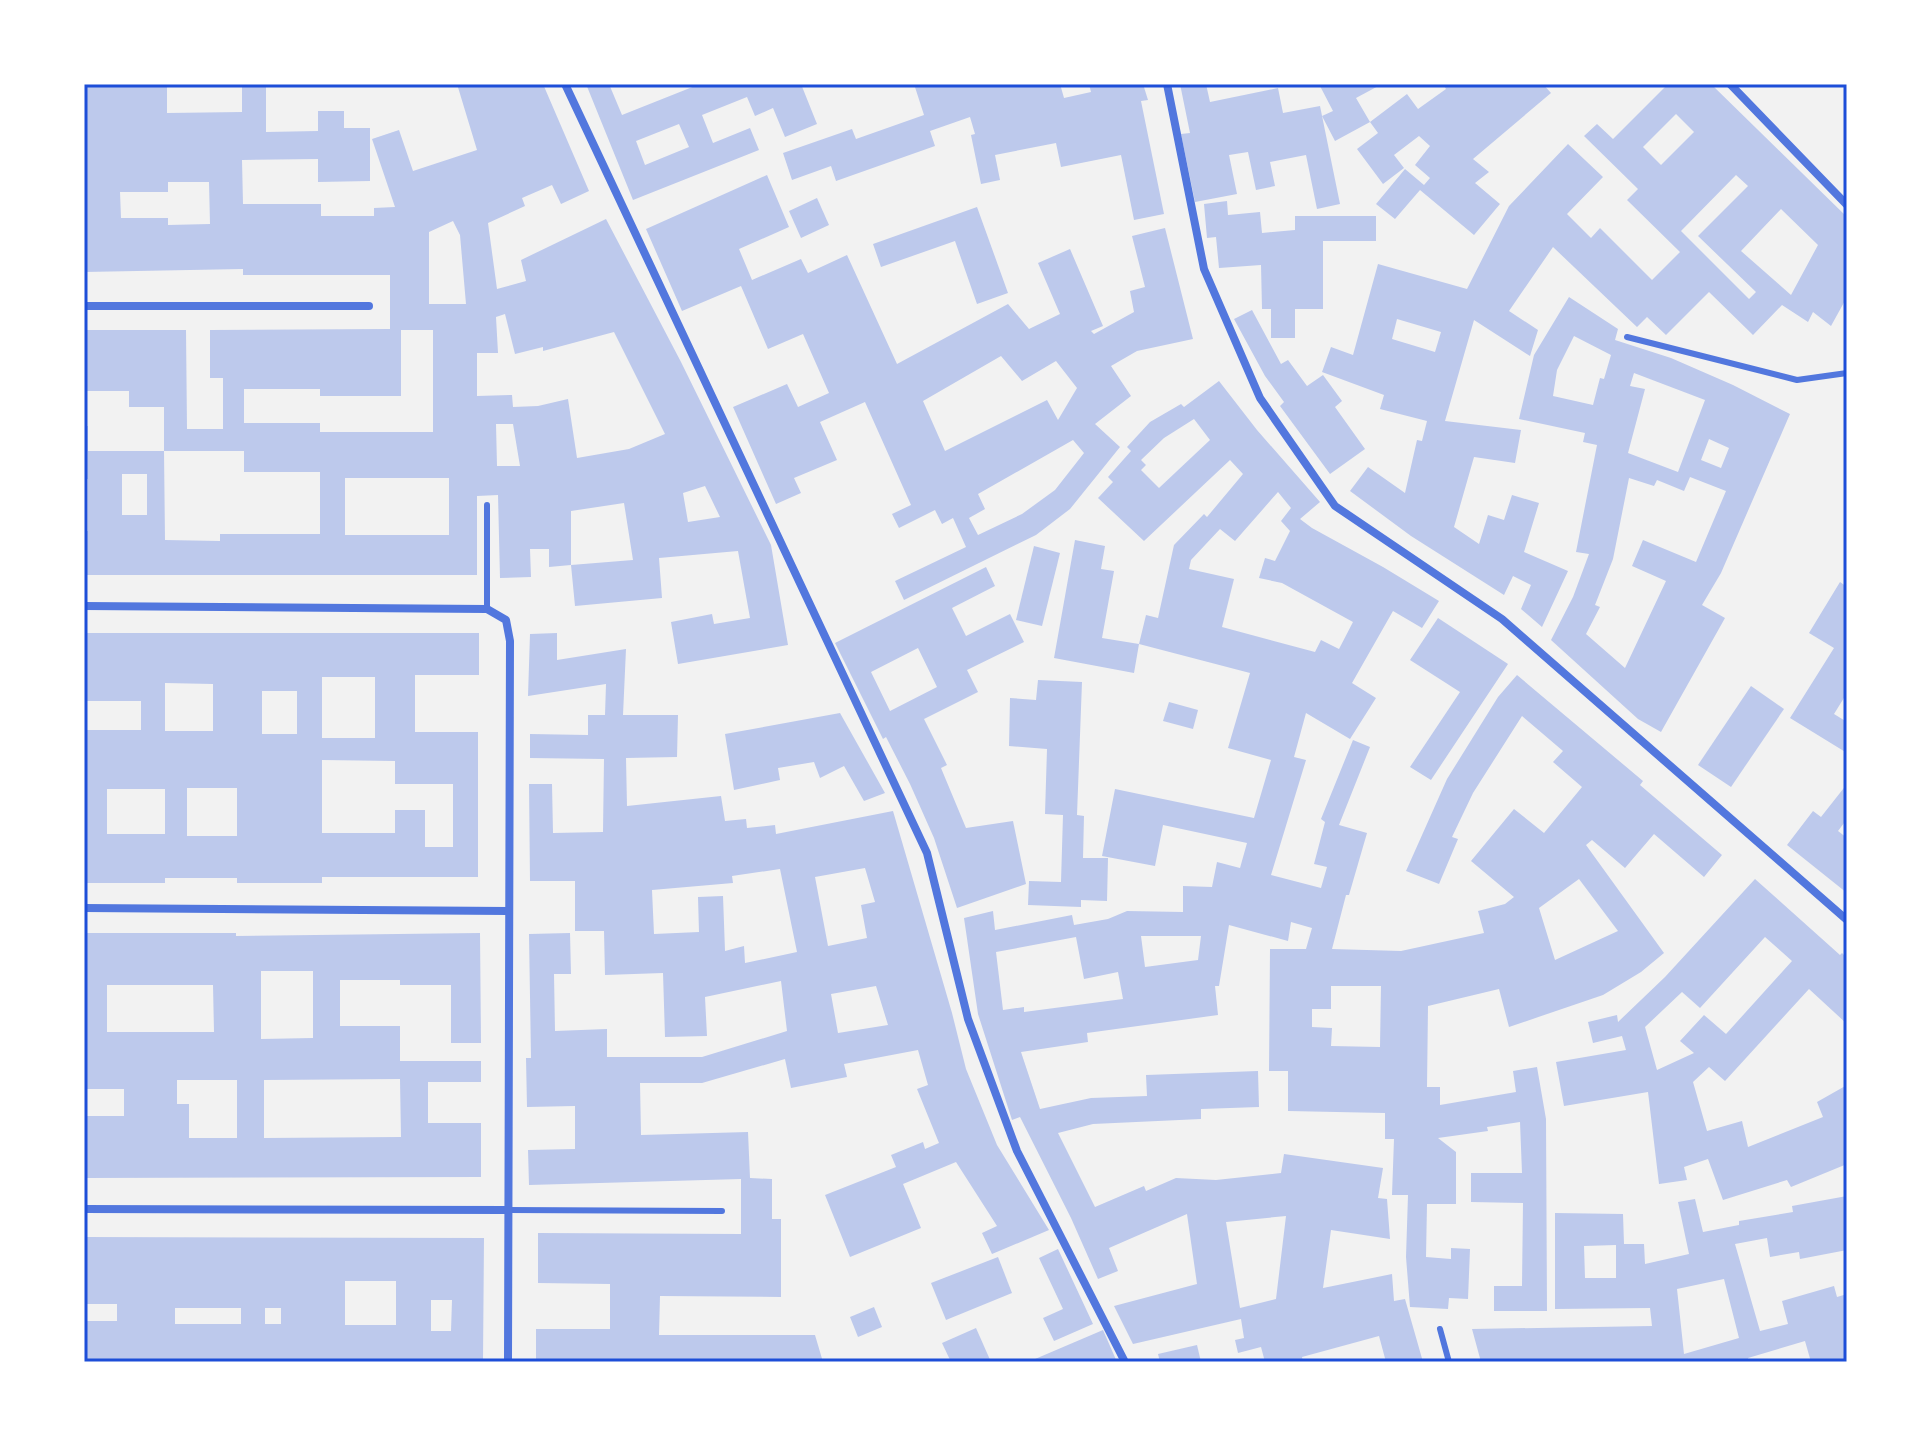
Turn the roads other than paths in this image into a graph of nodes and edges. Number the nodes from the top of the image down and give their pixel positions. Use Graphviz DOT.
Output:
graph roads {
  1 [pos="565,84"];
  2 [pos="1167,84"];
  3 [pos="1730,84"];
  4 [pos="1847,205"];
  5 [pos="84,306"];
  6 [pos="369,306"];
  7 [pos="1627,337"];
  8 [pos="1847,373"];
  9 [pos="487,505"];
  10 [pos="84,606"];
  11 [pos="487,609"];
  12 [pos="84,908"];
  13 [pos="508,911"];
  14 [pos="1847,920"];
  15 [pos="84,1209"];
  16 [pos="508,1210"];
  17 [pos="722,1211"];
  18 [pos="1440,1329"];
  19 [pos="508,1362"];
  20 [pos="1125,1362"];
  21 [pos="1449,1362"];
  1 -- 20 [label="street"];
  2 -- 14 [label="street"];
  3 -- 4 [label="street"];
  5 -- 6 [label="street"];
  7 -- 8 [label="lane"];
  9 -- 11 [label="lane"];
  10 -- 11 [label="street"];
  11 -- 13 [label="street"];
  12 -- 13 [label="street"];
  13 -- 16 [label="street"];
  15 -- 16 [label="street"];
  16 -- 17 [label="lane"];
  16 -- 19 [label="street"];
  18 -- 21 [label="lane"];
}
